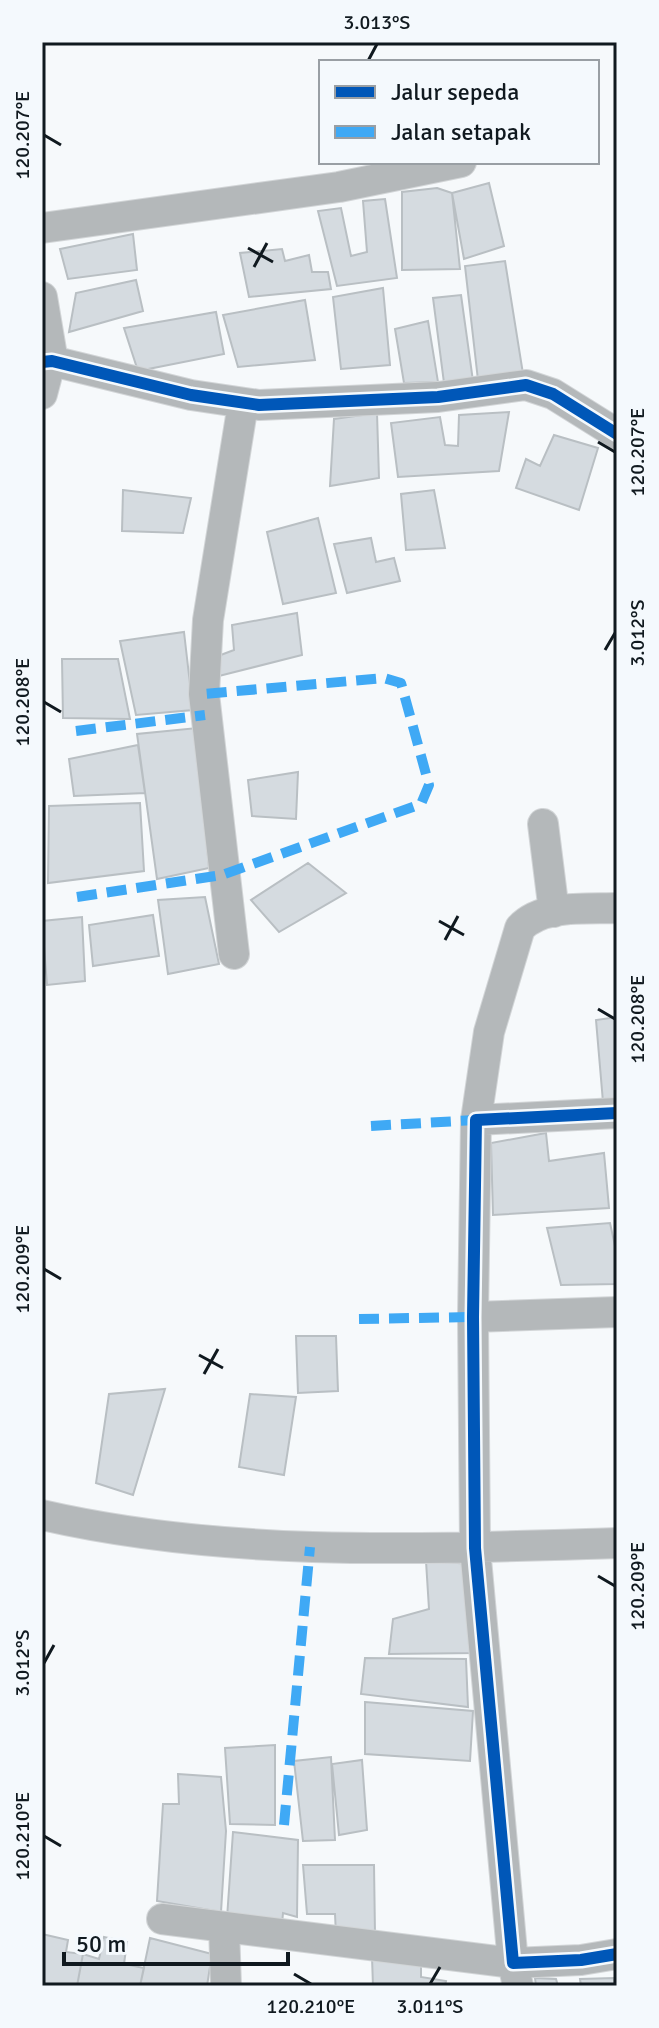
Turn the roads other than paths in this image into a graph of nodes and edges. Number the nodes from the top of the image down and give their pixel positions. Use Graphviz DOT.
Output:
graph roads {
  1 [pos="451,164"];
  2 [pos="42,228"];
  3 [pos="42,297"];
  4 [pos="47,361"];
  5 [pos="42,394"];
  6 [pos="243,404"];
  7 [pos="617,434"];
  8 [pos="543,824"];
  9 [pos="617,908"];
  10 [pos="554,912"];
  11 [pos="234,954"];
  12 [pos="617,1113"];
  13 [pos="476,1120"];
  14 [pos="617,1312"];
  15 [pos="473,1317"];
  16 [pos="42,1515"];
  17 [pos="617,1543"];
  18 [pos="475,1548"];
  19 [pos="162,1919"];
  20 [pos="224,1928"];
  21 [pos="617,1954"];
  22 [pos="515,1975"];
  23 [pos="226,1986"];
  1 -- 2 [label="street"];
  3 -- 4 [label="street"];
  4 -- 5 [label="street"];
  4 -- 6 [label="street"];
  6 -- 7 [label="street"];
  6 -- 11 [label="street"];
  8 -- 10 [label="street"];
  9 -- 10 [label="street"];
  10 -- 13 [label="street"];
  12 -- 13 [label="street"];
  13 -- 15 [label="street"];
  14 -- 15 [label="street"];
  15 -- 18 [label="street"];
  16 -- 18 [label="street"];
  17 -- 18 [label="street"];
  18 -- 22 [label="street"];
  19 -- 20 [label="street"];
  20 -- 22 [label="street"];
  20 -- 23 [label="street"];
  21 -- 22 [label="street"];
}
